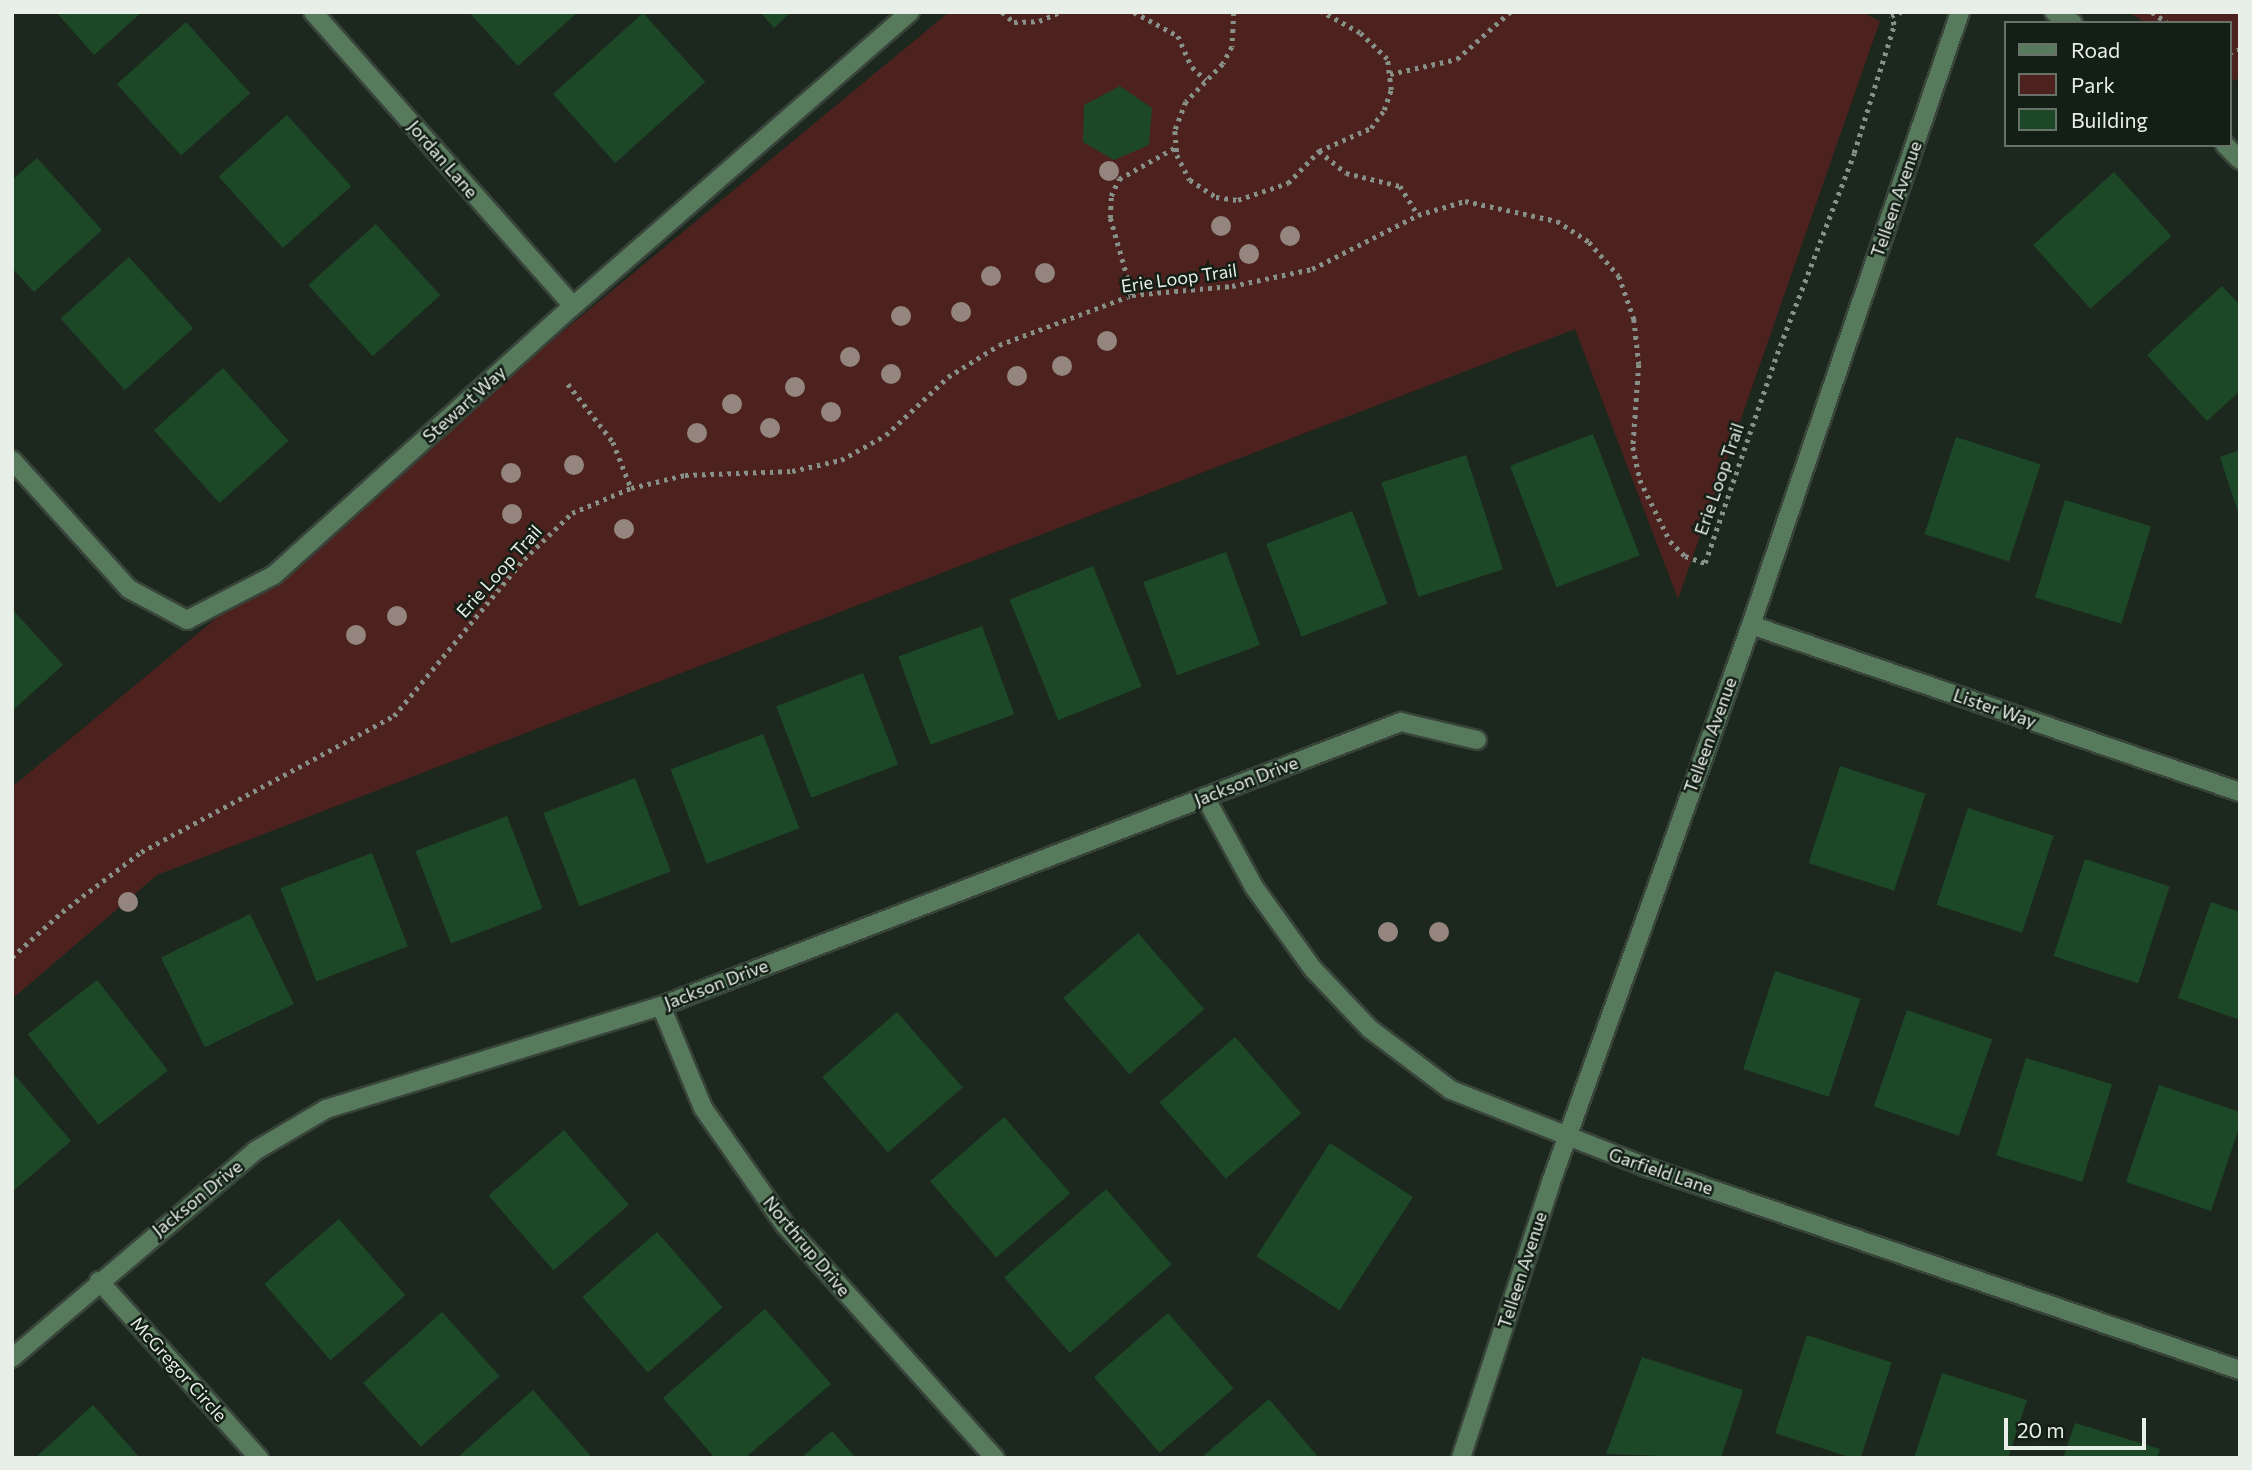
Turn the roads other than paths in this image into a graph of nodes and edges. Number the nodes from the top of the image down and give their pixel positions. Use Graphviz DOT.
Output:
graph roads {
  1 [pos="313,12"];
  2 [pos="910,12"];
  3 [pos="1960,12"];
  4 [pos="2054,12"];
  5 [pos="2070,21"];
  6 [pos="2227,147"];
  7 [pos="2240,160"];
  8 [pos="573,306"];
  9 [pos="12,460"];
  10 [pos="1751,625"];
  11 [pos="1477,740"];
  12 [pos="2240,792"];
  13 [pos="1205,797"];
  14 [pos="661,1006"];
  15 [pos="1566,1137"];
  16 [pos="99,1281"];
  17 [pos="12,1358"];
  18 [pos="2240,1370"];
  19 [pos="259,1458"];
  20 [pos="995,1458"];
  21 [pos="1461,1458"];
  1 -- 8 [label="street, Jordan Lane"];
  2 -- 8 [label="street, Stewart Way"];
  3 -- 10 [label="street, Telleen Avenue"];
  4 -- 5 [label="street"];
  6 -- 7 [label="street"];
  8 -- 9 [label="street, Stewart Way"];
  10 -- 12 [label="street, Lister Way"];
  10 -- 15 [label="street, Telleen Avenue"];
  11 -- 13 [label="street, Jackson Drive"];
  13 -- 14 [label="street, Jackson Drive"];
  13 -- 15 [label="street, Garfield Lane"];
  14 -- 16 [label="street, Jackson Drive"];
  14 -- 20 [label="street, Northrup Drive"];
  15 -- 18 [label="street, Garfield Lane"];
  15 -- 21 [label="street, Telleen Avenue"];
  16 -- 17 [label="street, Jackson Drive"];
  16 -- 19 [label="street, McGregor Circle"];
}
